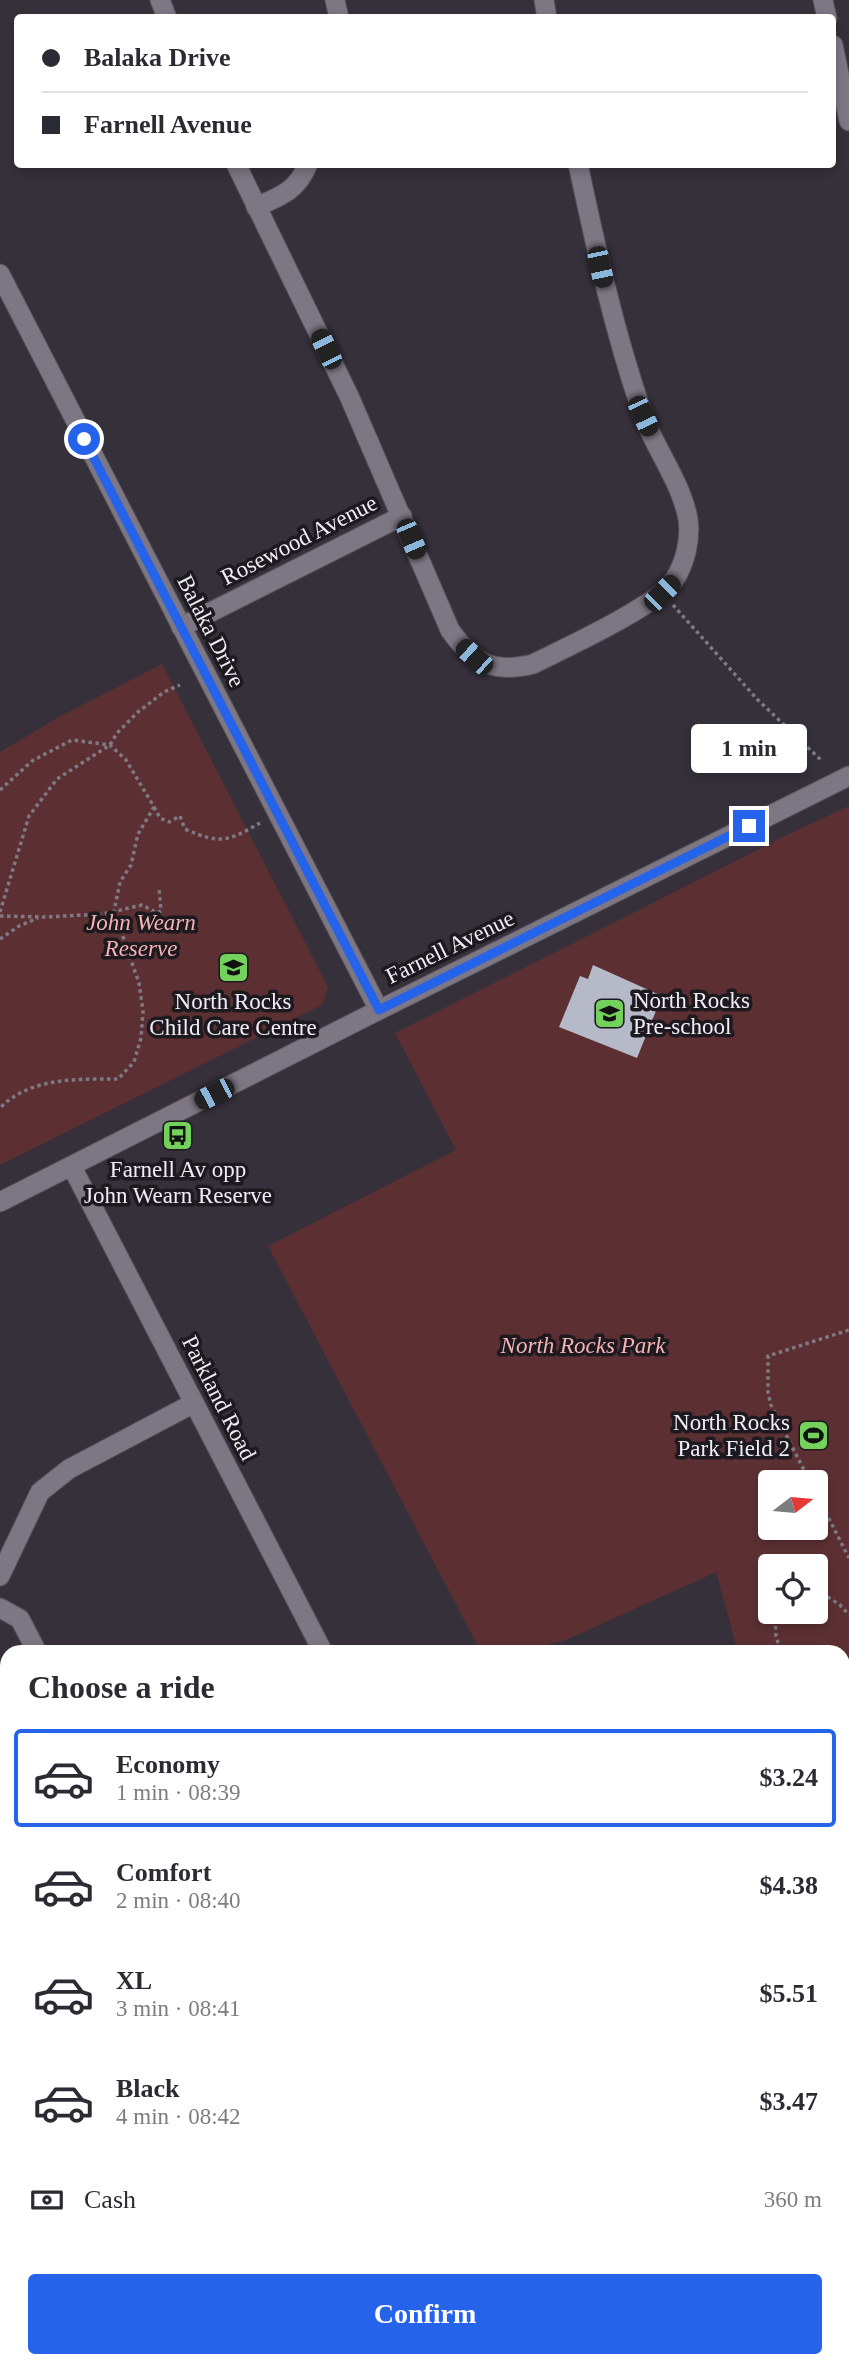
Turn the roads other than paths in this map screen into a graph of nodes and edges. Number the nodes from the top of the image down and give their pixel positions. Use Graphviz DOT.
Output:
graph roads {
  1 [pos="836,59"];
  2 [pos="849,121"];
  3 [pos="238,168"];
  4 [pos="307,168"];
  5 [pos="579,168"];
  6 [pos="256,207"];
  7 [pos="0,274"];
  8 [pos="402,516"];
  9 [pos="181,626"];
  10 [pos="849,776"];
  11 [pos="379,1010"];
  12 [pos="72,1167"];
  13 [pos="0,1202"];
  14 [pos="194,1403"];
  15 [pos="0,1576"];
  16 [pos="0,1608"];
  17 [pos="33,1645"];
  18 [pos="320,1645"];
  1 -- 2 [label="street"];
  3 -- 6 [label="street"];
  4 -- 6 [label="street"];
  5 -- 8 [label="street"];
  6 -- 8 [label="street"];
  7 -- 9 [label="street, Balaka Drive"];
  8 -- 9 [label="street, Rosewood Avenue"];
  9 -- 11 [label="street, Balaka Drive"];
  10 -- 11 [label="street, Farnell Avenue"];
  11 -- 12 [label="street, Farnell Avenue"];
  12 -- 13 [label="street, Farnell Avenue"];
  12 -- 14 [label="street, Parkland Road"];
  14 -- 15 [label="street"];
  14 -- 18 [label="street, Parkland Road"];
  16 -- 17 [label="street"];
}
